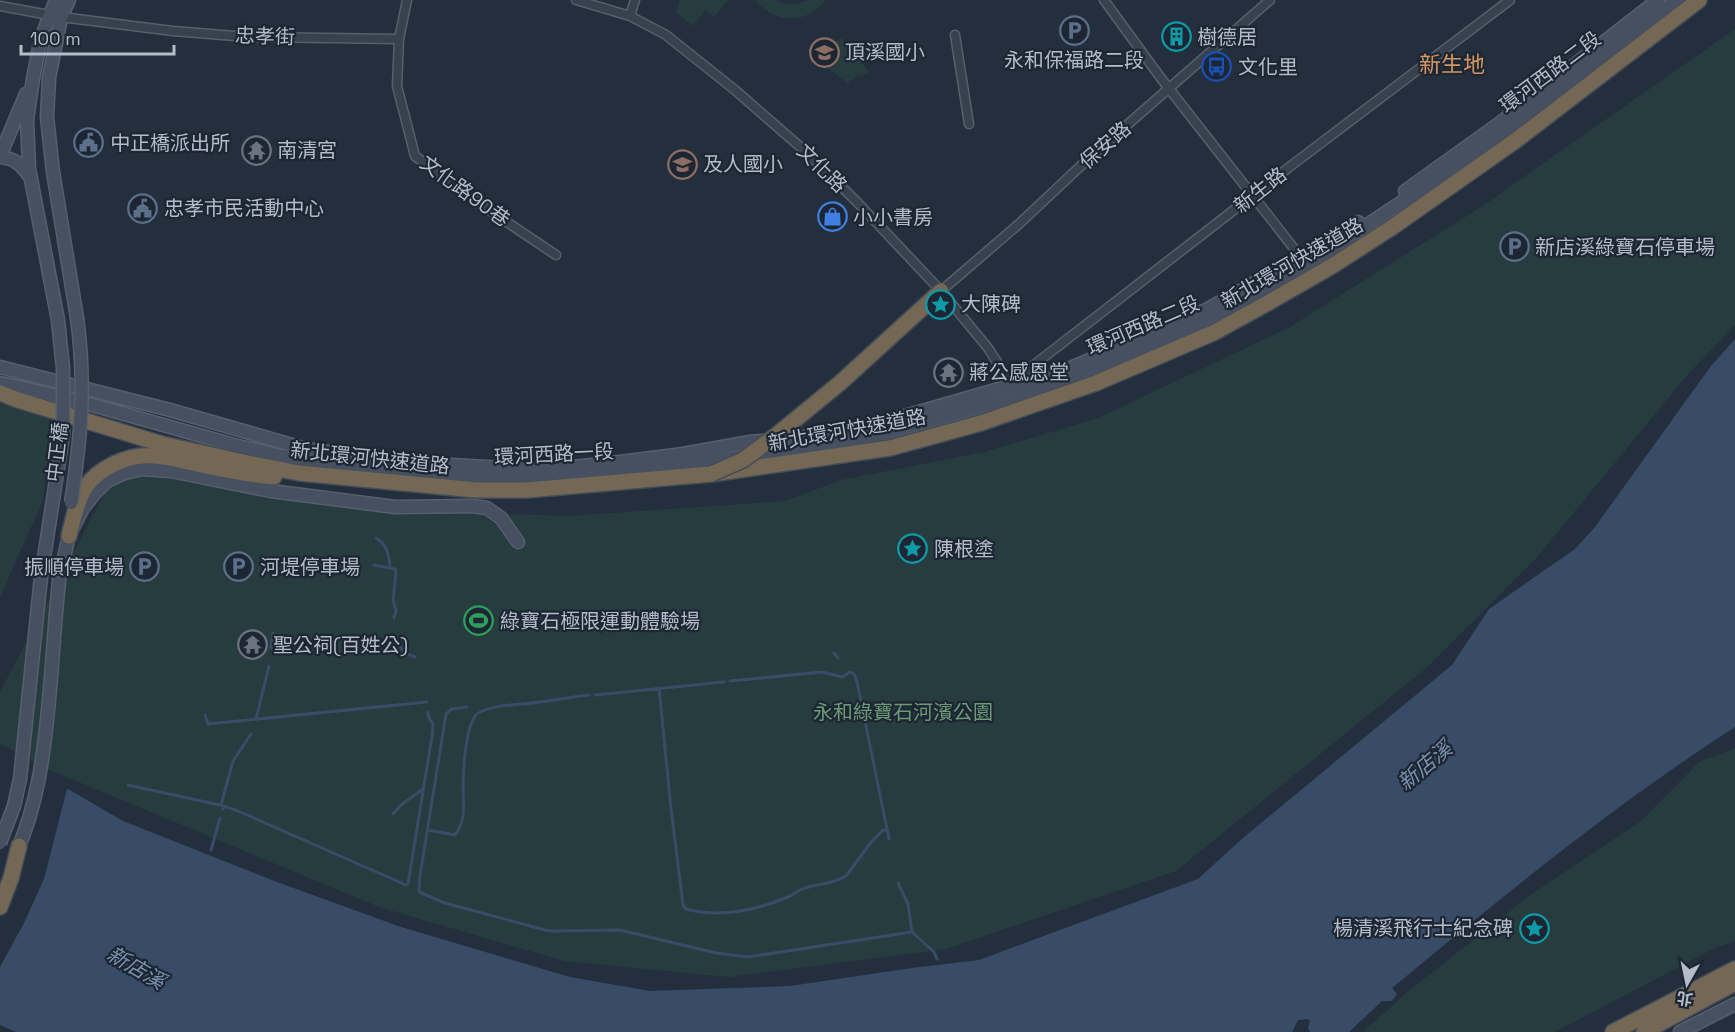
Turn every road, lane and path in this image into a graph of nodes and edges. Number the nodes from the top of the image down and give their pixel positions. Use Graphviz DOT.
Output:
graph roads {
  1 [pos="56,0"];
  2 [pos="69,0"];
  3 [pos="407,0"];
  4 [pos="576,0"];
  5 [pos="635,0"];
  6 [pos="1104,0"];
  7 [pos="1270,0"];
  8 [pos="1510,0"];
  9 [pos="1658,0"];
  10 [pos="1677,0"];
  11 [pos="1699,0"];
  12 [pos="0,6"];
  13 [pos="55,16"];
  14 [pos="630,16"];
  15 [pos="955,35"];
  16 [pos="399,39"];
  17 [pos="33,79"];
  18 [pos="1169,88"];
  19 [pos="969,124"];
  20 [pos="0,156"];
  21 [pos="31,178"];
  22 [pos="1253,196"];
  23 [pos="556,255"];
  24 [pos="1304,261"];
  25 [pos="941,291"];
  26 [pos="0,367"];
  27 [pos="0,383"];
  28 [pos="1014,391"];
  29 [pos="0,393"];
  30 [pos="750,442"];
  31 [pos="753,455"];
  32 [pos="711,474"];
  33 [pos="476,490"];
  34 [pos="69,536"];
  35 [pos="518,542"];
  36 [pos="60,579"];
  37 [pos="1,841"];
  38 [pos="20,846"];
  39 [pos="0,887"];
  40 [pos="0,907"];
  41 [pos="1735,969"];
  42 [pos="1735,983"];
  43 [pos="1735,1004"];
  44 [pos="1613,1032"];
  45 [pos="1644,1032"];
  46 [pos="1680,1032"];
  1 -- 13 [label="main road"];
  2 -- 13 [label="main road"];
  3 -- 16 [label="street, 文化路90巷"];
  4 -- 14 [label="street, 文化路"];
  5 -- 14 [label="street"];
  6 -- 18 [label="street"];
  7 -- 18 [label="street, 保安路"];
  8 -- 22 [label="street, 新生路"];
  9 -- 24 [label="main road, 環河西路二段"];
  10 -- 24 [label="main road, 環河西路二段"];
  11 -- 32 [label="highway, 新北環河快速道路, bridge"];
  12 -- 13 [label="street, 忠孝街"];
  13 -- 16 [label="street, 忠孝街"];
  13 -- 17 [label="main road"];
  13 -- 36 [label="main road, 中正橋, bridge"];
  14 -- 25 [label="street, 文化路"];
  15 -- 19 [label="street"];
  16 -- 23 [label="street, 文化路90巷"];
  17 -- 20 [label="main road"];
  17 -- 21 [label="main road, 中正橋"];
  18 -- 22 [label="street"];
  18 -- 25 [label="street, 保安路"];
  20 -- 21 [label="main road"];
  21 -- 37 [label="main road, 中正橋, bridge"];
  22 -- 24 [label="street"];
  22 -- 28 [label="street, 新生路"];
  24 -- 28 [label="main road, 環河西路二段"];
  25 -- 28 [label="street, 文化路"];
  25 -- 32 [label="highway, bridge"];
  26 -- 30 [label="main road, 環河西路一段"];
  27 -- 31 [label="main road, 環河西路一段"];
  28 -- 30 [label="main road, 環河西路二段"];
  28 -- 31 [label="main road, 環河西路二段"];
  29 -- 33 [label="highway, 新北環河快速道路"];
  32 -- 33 [label="highway, 新北環河快速道路"];
  33 -- 34 [label="highway"];
  34 -- 35 [label="main road"];
  34 -- 36 [label="main road"];
  36 -- 38 [label="main road, 中正橋"];
  38 -- 39 [label="main road, 中正橋"];
  38 -- 40 [label="highway"];
  41 -- 44 [label="highway"];
  42 -- 45 [label="highway"];
  43 -- 46 [label="main road"];
}
